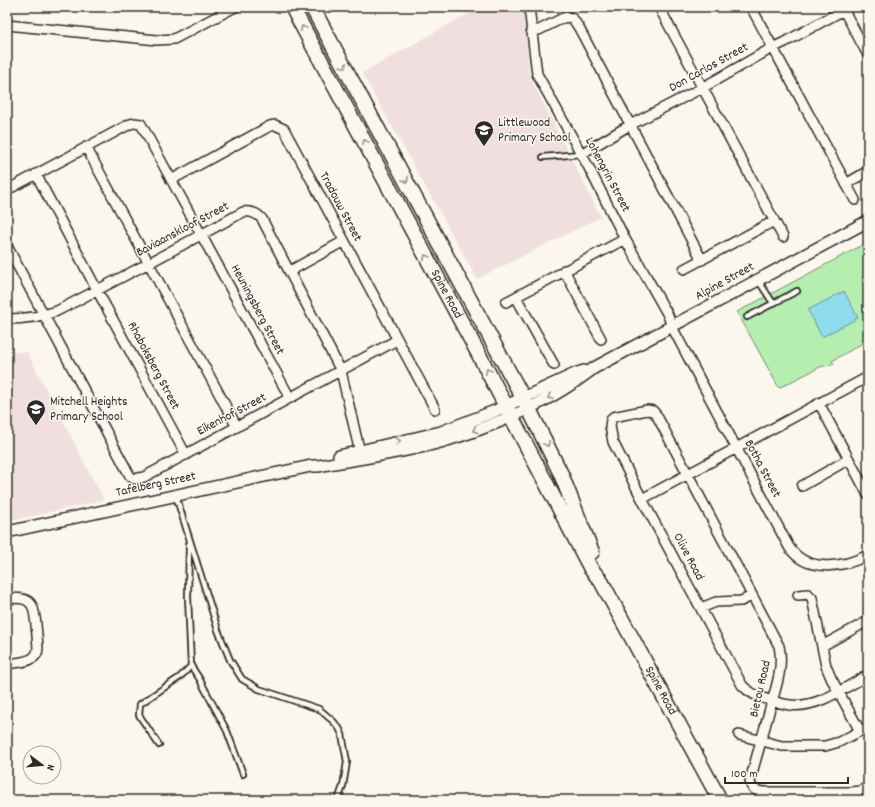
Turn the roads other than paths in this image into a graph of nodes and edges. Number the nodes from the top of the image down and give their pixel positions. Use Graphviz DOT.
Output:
graph roads {
  1 [pos="235,7"];
  2 [pos="292,7"];
  3 [pos="312,7"];
  4 [pos="529,7"];
  5 [pos="659,7"];
  6 [pos="750,7"];
  7 [pos="845,8"];
  8 [pos="7,26"];
  9 [pos="531,30"];
  10 [pos="772,48"];
  11 [pos="868,55"];
  12 [pos="702,88"];
  13 [pos="630,125"];
  14 [pos="86,147"];
  15 [pos="582,154"];
  16 [pos="543,157"];
  17 [pos="868,171"];
  18 [pos="36,174"];
  19 [pos="171,180"];
  20 [pos="846,184"];
  21 [pos="7,190"];
  22 [pos="855,200"];
  23 [pos="774,221"];
  24 [pos="868,221"];
  25 [pos="202,235"];
  26 [pos="783,237"];
  27 [pos="625,239"];
  28 [pos="344,241"];
  29 [pos="7,246"];
  30 [pos="702,260"];
  31 [pos="149,263"];
  32 [pos="684,269"];
  33 [pos="564,270"];
  34 [pos="290,271"];
  35 [pos="758,280"];
  36 [pos="97,290"];
  37 [pos="797,291"];
  38 [pos="516,296"];
  39 [pos="506,302"];
  40 [pos="773,302"];
  41 [pos="44,316"];
  42 [pos="747,317"];
  43 [pos="7,319"];
  44 [pos="672,327"];
  45 [pos="601,339"];
  46 [pos="397,340"];
  47 [pos="554,365"];
  48 [pos="341,371"];
  49 [pos="868,377"];
  50 [pos="290,398"];
  51 [pos="526,403"];
  52 [pos="819,403"];
  53 [pos="435,410"];
  54 [pos="509,412"];
  55 [pos="237,427"];
  56 [pos="736,447"];
  57 [pos="360,454"];
  58 [pos="186,455"];
  59 [pos="849,459"];
  60 [pos="689,474"];
  61 [pos="802,486"];
  62 [pos="175,495"];
  63 [pos="868,495"];
  64 [pos="642,499"];
  65 [pos="7,532"];
  66 [pos="189,540"];
  67 [pos="868,555"];
  68 [pos="601,581"];
  69 [pos="798,595"];
  70 [pos="752,596"];
  71 [pos="7,599"];
  72 [pos="701,608"];
  73 [pos="868,621"];
  74 [pos="822,646"];
  75 [pos="7,664"];
  76 [pos="190,666"];
  77 [pos="868,675"];
  78 [pos="838,691"];
  79 [pos="772,701"];
  80 [pos="868,727"];
  81 [pos="860,731"];
  82 [pos="738,735"];
  83 [pos="761,741"];
  84 [pos="159,745"];
  85 [pos="243,774"];
  86 [pos="868,788"];
  87 [pos="338,800"];
  88 [pos="720,800"];
  1 -- 8 [label="street"];
  54 -- 2 [label="main road, Spine Road, one-way"];
  3 -- 51 [label="main road, Spine Road, one-way"];
  4 -- 9 [label="street, Lohengrin Street"];
  5 -- 12 [label="street"];
  6 -- 10 [label="street"];
  7 -- 10 [label="street, Don Carlos Street"];
  7 -- 11 [label="street"];
  9 -- 13 [label="street"];
  9 -- 15 [label="street, Lohengrin Street"];
  10 -- 12 [label="street, Don Carlos Street"];
  10 -- 20 [label="street"];
  12 -- 13 [label="street, Don Carlos Street"];
  12 -- 23 [label="street"];
  13 -- 15 [label="street, Don Carlos Street"];
  13 -- 30 [label="street"];
  14 -- 18 [label="street"];
  14 -- 19 [label="street, Heuningsberg Street"];
  14 -- 31 [label="street"];
  15 -- 16 [label="lane"];
  15 -- 27 [label="street, Lohengrin Street"];
  17 -- 20 [label="street"];
  18 -- 21 [label="street"];
  18 -- 36 [label="street, Rhaboksberg Street"];
  19 -- 25 [label="street, Heuningsberg Street"];
  19 -- 28 [label="street, Tradouw Street"];
  20 -- 22 [label="street"];
  23 -- 26 [label="street"];
  23 -- 30 [label="street"];
  24 -- 35 [label="street, Alpine Street"];
  25 -- 31 [label="street, Baviaanskloof Street"];
  25 -- 34 [label="street, Baviaanskloof Street"];
  25 -- 50 [label="street, Heuningsberg Street"];
  27 -- 33 [label="street"];
  27 -- 44 [label="street, Lohengrin Street"];
  28 -- 34 [label="street"];
  28 -- 46 [label="street, Tradouw Street"];
  29 -- 41 [label="street"];
  30 -- 32 [label="street"];
  31 -- 36 [label="street, Baviaanskloof Street"];
  31 -- 55 [label="street"];
  33 -- 38 [label="street"];
  33 -- 45 [label="street"];
  34 -- 48 [label="street, Baviaanskloof Street"];
  35 -- 40 [label="lane"];
  35 -- 44 [label="street, Alpine Street"];
  36 -- 41 [label="street, Baviaanskloof Street"];
  36 -- 58 [label="street, Rhaboksberg Street"];
  37 -- 40 [label="lane"];
  38 -- 39 [label="street"];
  38 -- 47 [label="street"];
  40 -- 42 [label="lane"];
  41 -- 43 [label="street, Baviaanskloof Street"];
  41 -- 58 [label="street, Eikenhof Street"];
  44 -- 51 [label="street, Alpine Street"];
  44 -- 56 [label="street, Botha Street"];
  46 -- 48 [label="street, Eikenhof Street"];
  46 -- 53 [label="street, Tradouw Street"];
  48 -- 50 [label="street, Eikenhof Street"];
  48 -- 57 [label="street, Baviaanskloof Street"];
  49 -- 52 [label="street"];
  50 -- 55 [label="street, Eikenhof Street"];
  51 -- 54 [label="street, Alpine Street"];
  51 -- 68 [label="main road, Spine Road, one-way"];
  52 -- 56 [label="street"];
  52 -- 59 [label="street"];
  54 -- 57 [label="street, Tafelberg Street"];
  54 -- 68 [label="main road, Spine Road"];
  55 -- 58 [label="street, Eikenhof Street"];
  56 -- 60 [label="street"];
  56 -- 67 [label="street, Botha Street"];
  57 -- 62 [label="street, Tafelberg Street"];
  59 -- 61 [label="street"];
  59 -- 63 [label="street"];
  60 -- 64 [label="street"];
  60 -- 64 [label="street, Olive Road"];
  60 -- 70 [label="street, Bietou Road"];
  62 -- 65 [label="street, Tafelberg Street"];
  62 -- 66 [label="lane"];
  64 -- 72 [label="street, Olive Road"];
  66 -- 76 [label="lane"];
  66 -- 87 [label="lane"];
  68 -- 88 [label="main road, Spine Road"];
  69 -- 74 [label="street"];
  70 -- 72 [label="street"];
  70 -- 79 [label="street, Bietou Road"];
  71 -- 75 [label="street"];
  72 -- 79 [label="street, Olive Road"];
  73 -- 74 [label="street"];
  74 -- 78 [label="street"];
  76 -- 84 [label="lane"];
  76 -- 85 [label="lane"];
  77 -- 78 [label="street, Olive Road"];
  78 -- 79 [label="street, Olive Road"];
  78 -- 81 [label="street"];
  79 -- 83 [label="street, Bietou Road"];
  80 -- 81 [label="street"];
  81 -- 83 [label="street"];
  82 -- 83 [label="street"];
  83 -- 86 [label="street, Bietou Road"];
}
